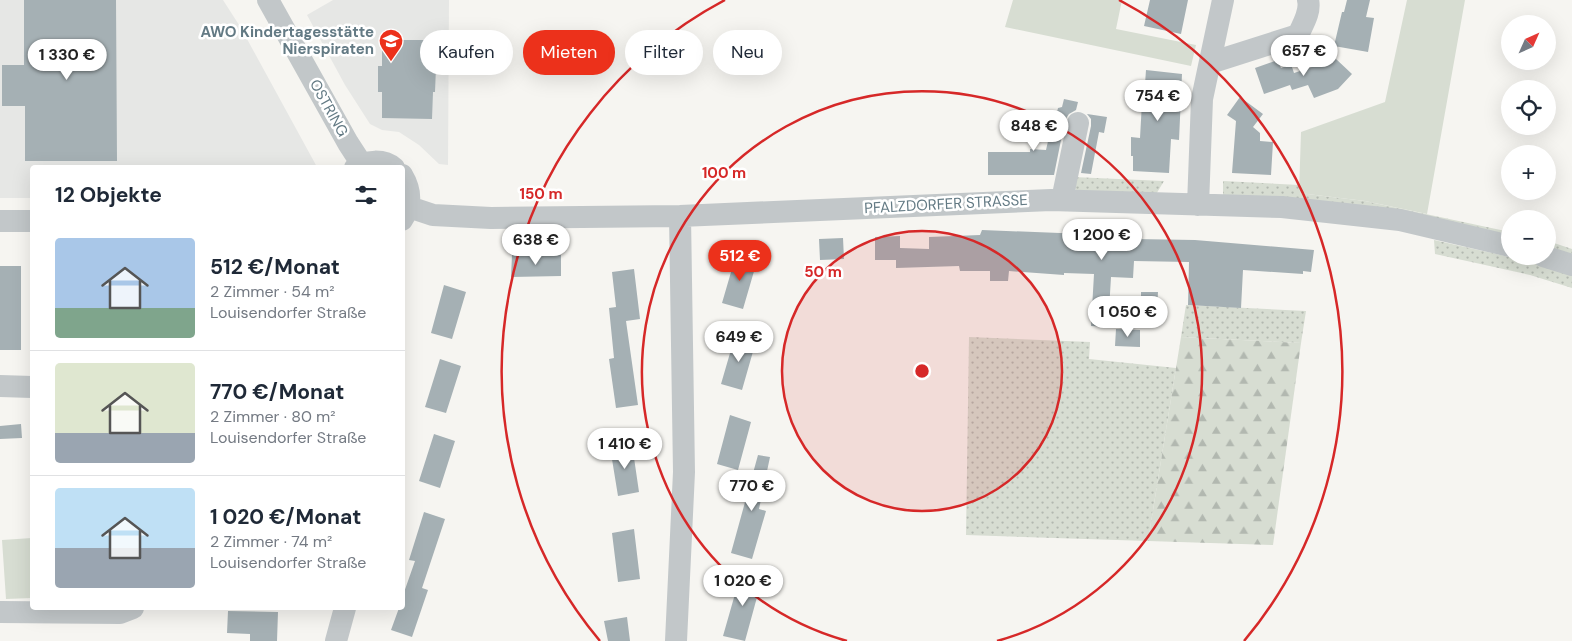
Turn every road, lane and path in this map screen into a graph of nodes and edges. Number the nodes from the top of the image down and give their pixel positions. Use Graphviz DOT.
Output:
graph roads {
  1 [pos="268,0"];
  2 [pos="1223,0"];
  3 [pos="1308,0"];
  4 [pos="1210,63"];
  5 [pos="1078,123"];
  6 [pos="358,165"];
  7 [pos="392,165"];
  8 [pos="405,180"];
  9 [pos="1062,200"];
  10 [pos="1198,205"];
  11 [pos="406,214"];
  12 [pos="680,216"];
  13 [pos="0,221"];
  14 [pos="30,221"];
  15 [pos="1501,244"];
  16 [pos="1556,260"];
  17 [pos="1572,265"];
  18 [pos="0,386"];
  19 [pos="30,387"];
  20 [pos="128,610"];
  21 [pos="344,610"];
  22 [pos="0,612"];
  23 [pos="336,641"];
  24 [pos="676,641"];
  1 -- 6 [label="street, OSTRING"];
  2 -- 4 [label="street"];
  3 -- 4 [label="street"];
  4 -- 10 [label="street"];
  5 -- 9 [label="street"];
  6 -- 7 [label="street, OSTRING"];
  8 -- 11 [label="street"];
  9 -- 10 [label="street, PFALZDORFER STRASSE"];
  9 -- 12 [label="street, PFALZDORFER STRASSE"];
  10 -- 15 [label="street, PFALZDORFER STRASSE"];
  11 -- 12 [label="street, PFALZDORFER STRASSE"];
  12 -- 24 [label="street"];
  13 -- 14 [label="street"];
  16 -- 17 [label="street"];
  18 -- 19 [label="street"];
  20 -- 22 [label="street"];
  21 -- 23 [label="street"];
}
